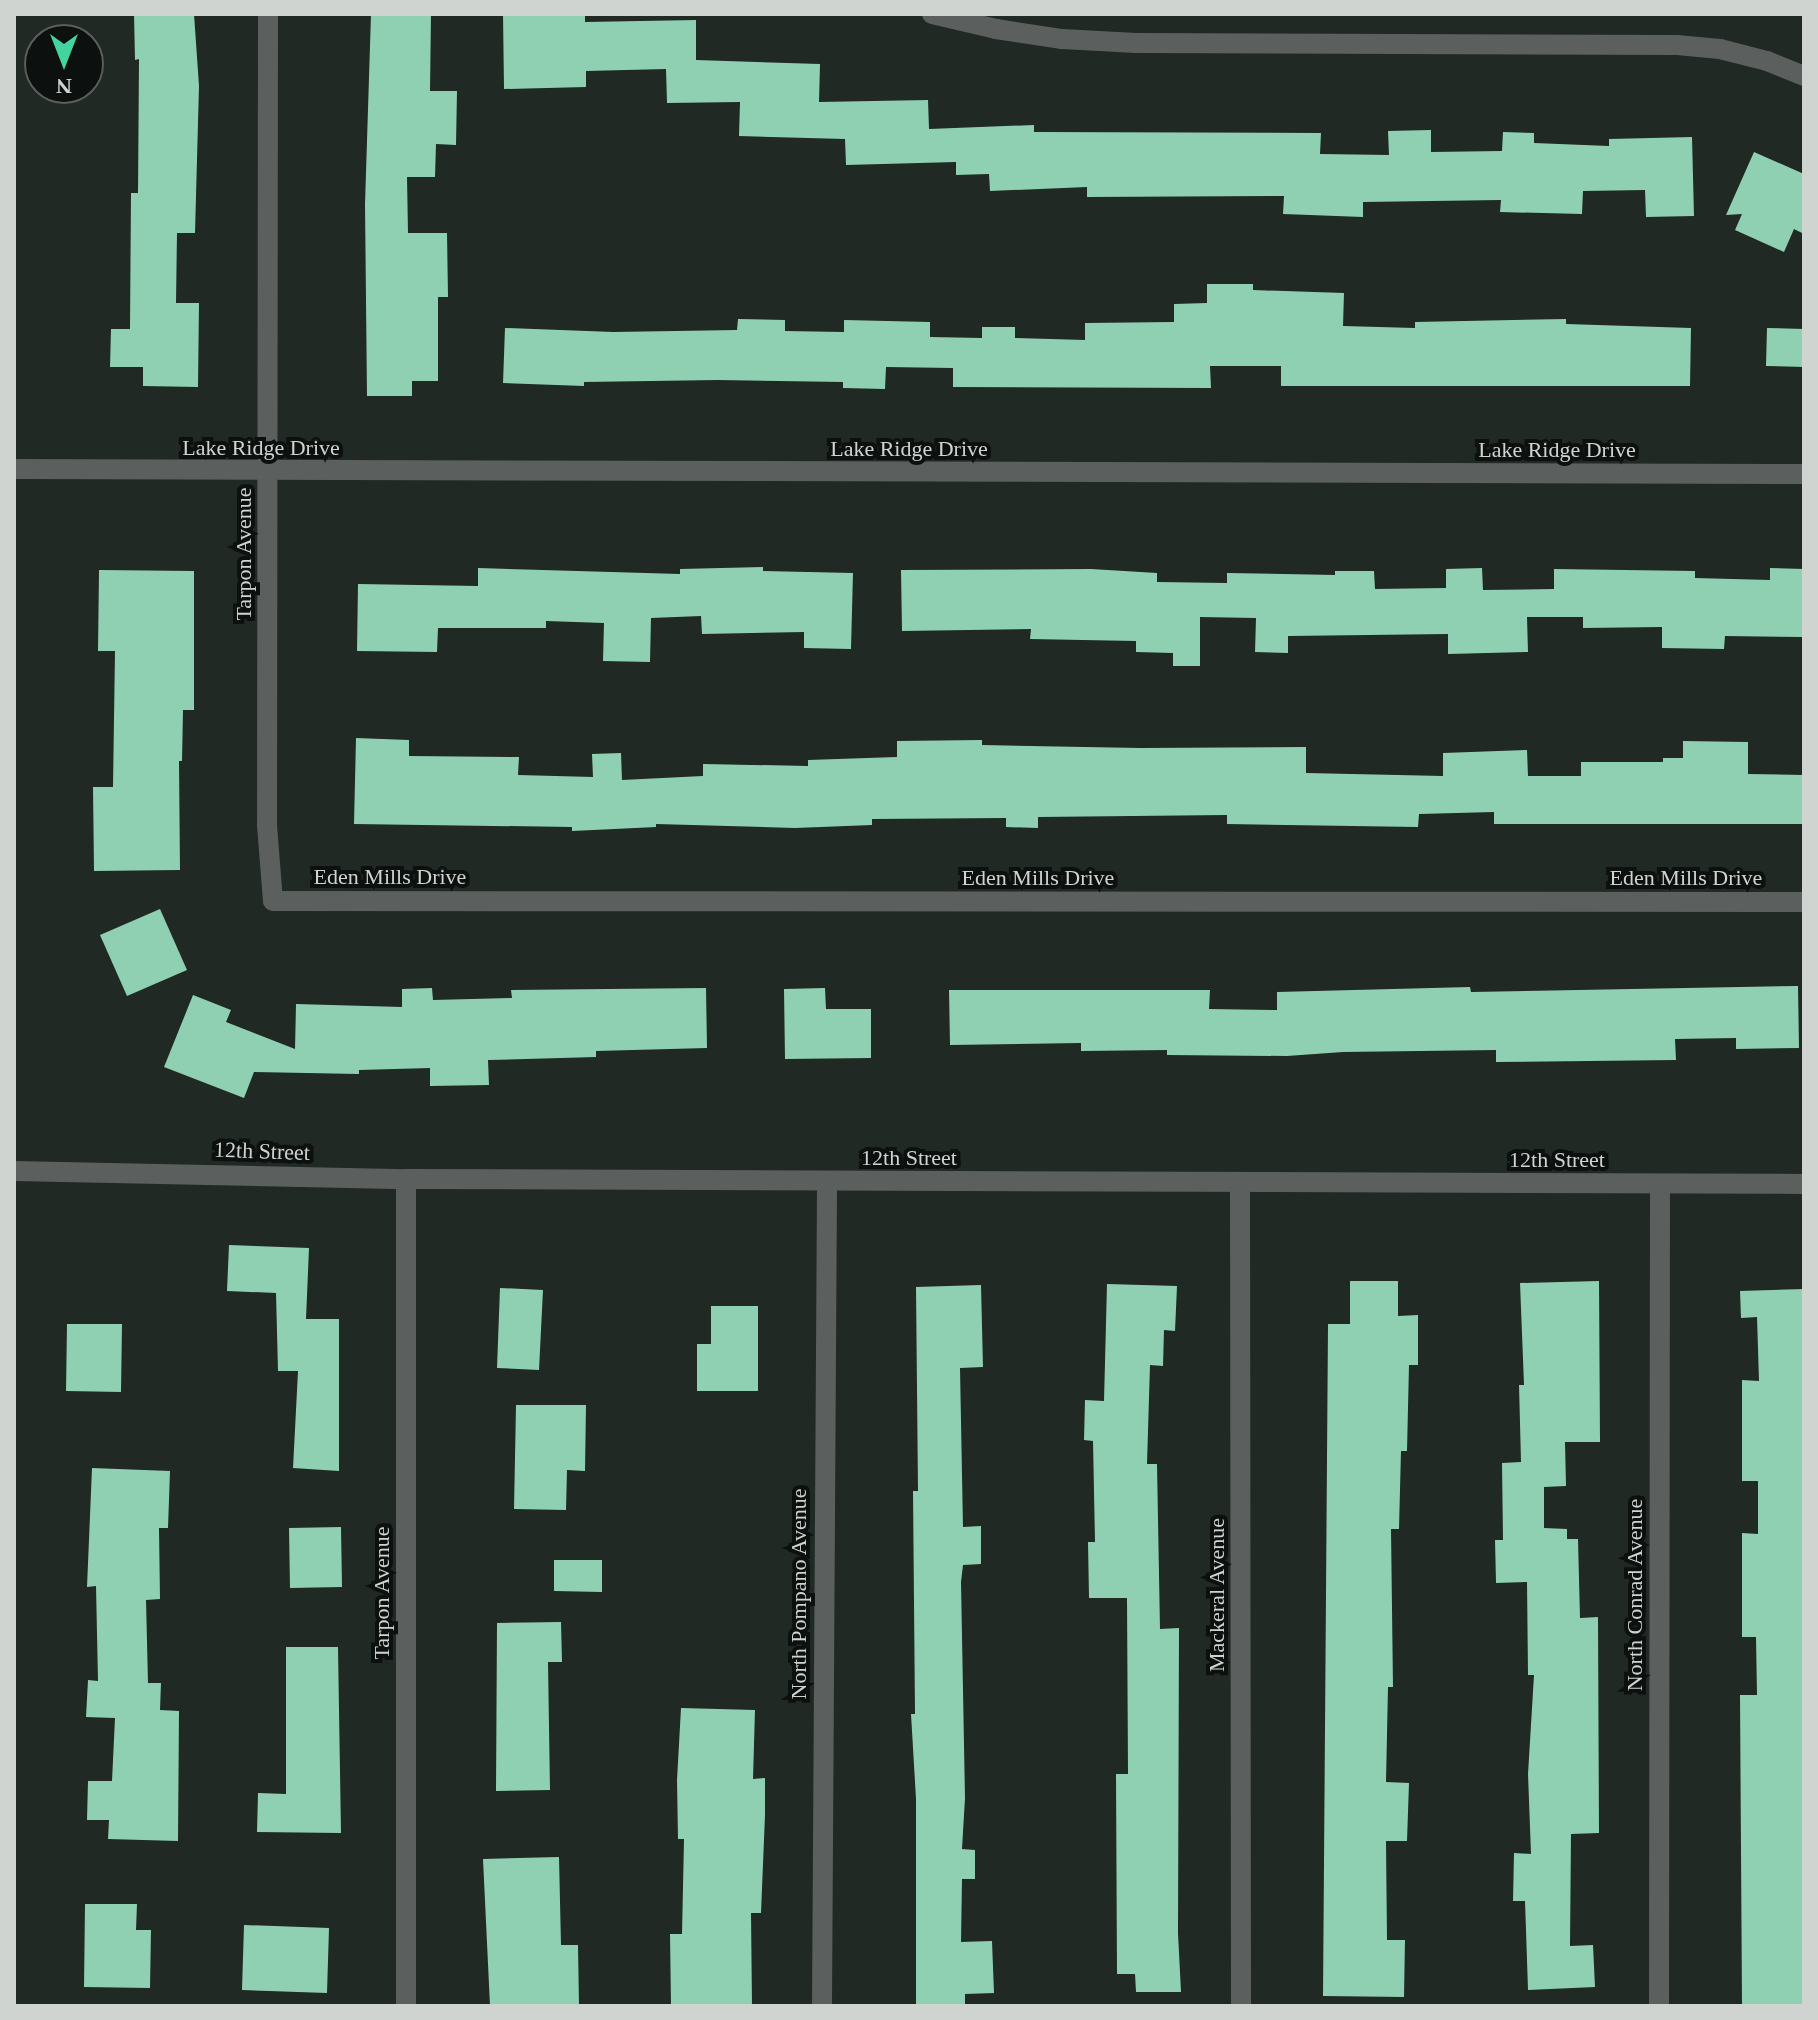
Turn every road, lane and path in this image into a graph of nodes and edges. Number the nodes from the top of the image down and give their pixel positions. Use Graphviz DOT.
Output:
graph roads {
  1 [pos="268,14"];
  2 [pos="932,14"];
  3 [pos="1804,76"];
  4 [pos="14,469"];
  5 [pos="268,472"];
  6 [pos="1804,474"];
  7 [pos="273,901"];
  8 [pos="1804,902"];
  9 [pos="14,1171"];
  10 [pos="406,1179"];
  11 [pos="827,1182"];
  12 [pos="1240,1184"];
  13 [pos="1660,1184"];
  14 [pos="1804,1184"];
  15 [pos="406,2006"];
  16 [pos="822,2006"];
  17 [pos="1241,2006"];
  18 [pos="1659,2006"];
  1 -- 5 [label="street, Tarpon Avenue"];
  2 -- 3 [label="street"];
  4 -- 5 [label="street, Lake Ridge Drive"];
  5 -- 6 [label="street, Lake Ridge Drive"];
  5 -- 7 [label="street, Tarpon Avenue"];
  7 -- 8 [label="street, Eden Mills Drive"];
  9 -- 10 [label="street, 12th Street"];
  10 -- 11 [label="street, 12th Street"];
  10 -- 15 [label="street, Tarpon Avenue"];
  11 -- 12 [label="street, 12th Street"];
  11 -- 16 [label="street, North Pompano Avenue"];
  12 -- 13 [label="street, 12th Street"];
  12 -- 17 [label="street, Mackeral Avenue"];
  13 -- 14 [label="street, 12th Street"];
  13 -- 18 [label="street, North Conrad Avenue"];
}
